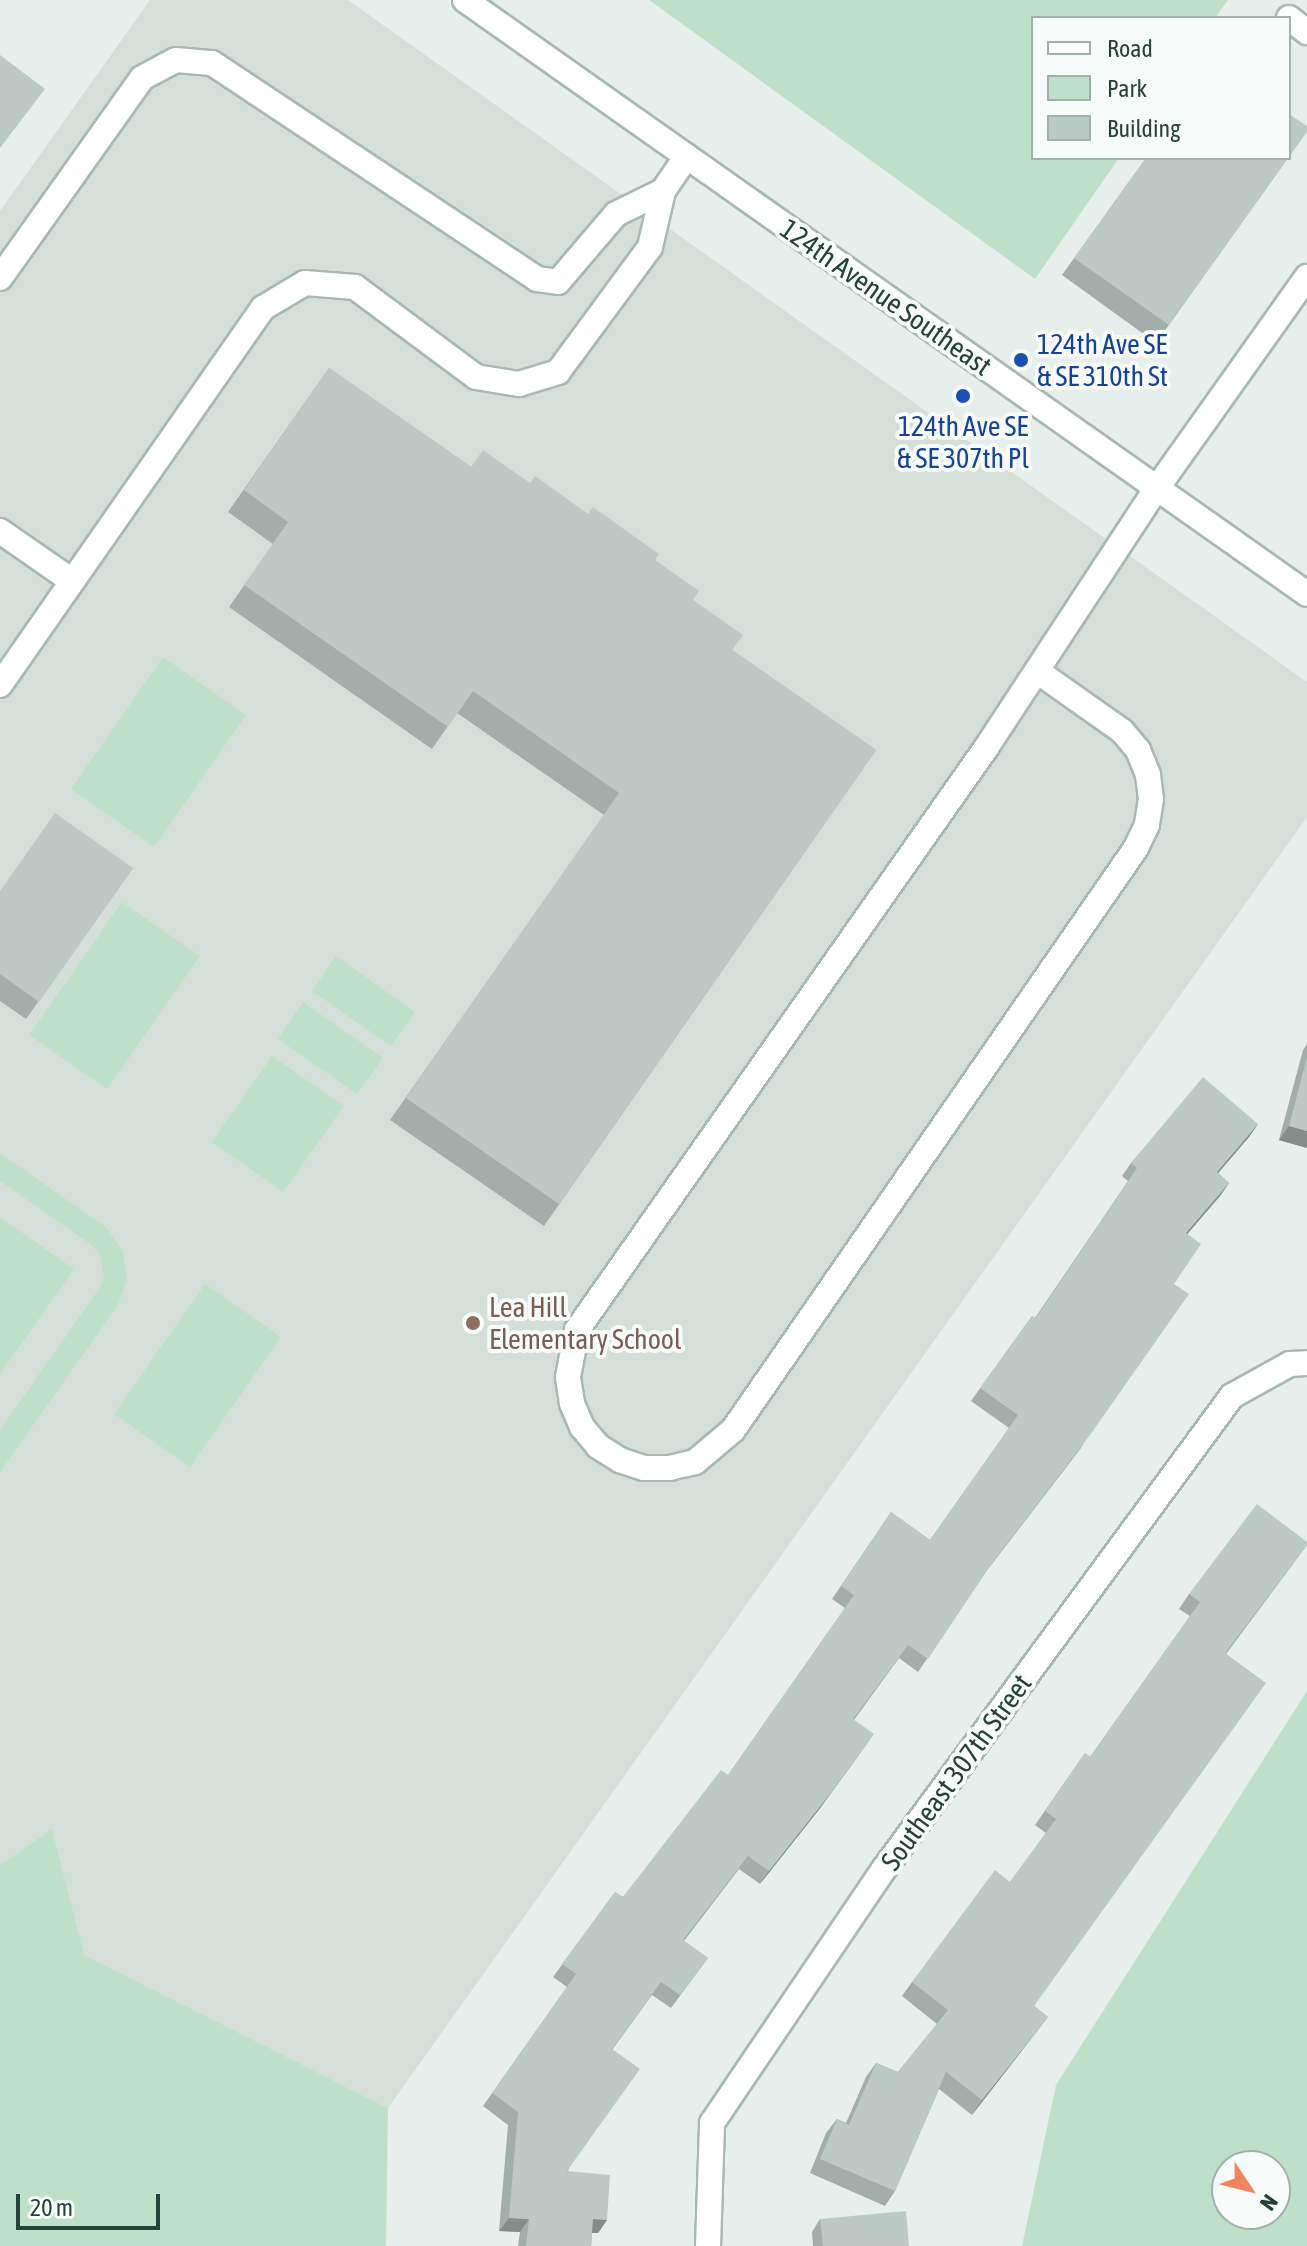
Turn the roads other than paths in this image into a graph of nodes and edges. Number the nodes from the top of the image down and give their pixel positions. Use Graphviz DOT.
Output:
graph roads {
  1 [pos="465,0"];
  2 [pos="687,156"];
  3 [pos="663,191"];
  4 [pos="1307,277"];
  5 [pos="0,278"];
  6 [pos="1157,488"];
  7 [pos="0,531"];
  8 [pos="72,581"];
  9 [pos="1307,594"];
  10 [pos="1037,671"];
  11 [pos="0,685"];
  12 [pos="1307,1363"];
  13 [pos="708,2246"];
  1 -- 2 [label="street, 124th Avenue Southeast"];
  2 -- 3 [label="street"];
  2 -- 6 [label="street, 124th Avenue Southeast"];
  3 -- 5 [label="street"];
  3 -- 8 [label="street"];
  4 -- 6 [label="street"];
  6 -- 9 [label="street, 124th Avenue Southeast"];
  6 -- 10 [label="street"];
  7 -- 8 [label="street"];
  8 -- 11 [label="street"];
  10 -- 10 [label="street"];
  12 -- 13 [label="street, Southeast 307th Street"];
}
